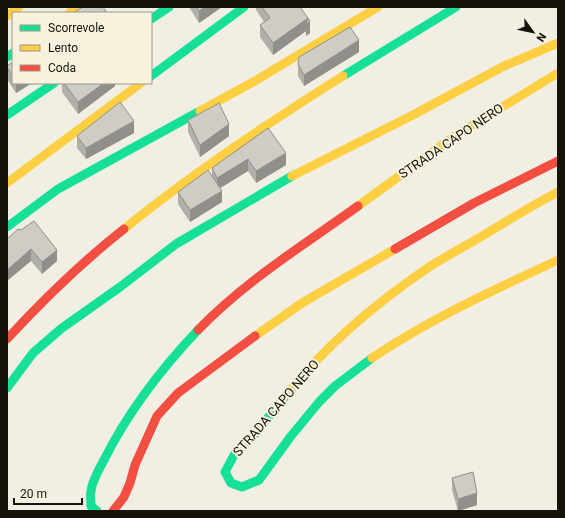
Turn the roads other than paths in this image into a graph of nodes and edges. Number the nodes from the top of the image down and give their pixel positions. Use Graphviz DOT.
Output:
graph roads {
  1 [pos="169,7"];
  2 [pos="244,7"];
  3 [pos="378,7"];
  4 [pos="456,7"];
  5 [pos="152,18"];
  6 [pos="558,43"];
  7 [pos="558,73"];
  8 [pos="152,75"];
  9 [pos="53,84"];
  10 [pos="140,84"];
  11 [pos="7,115"];
  12 [pos="558,161"];
  13 [pos="7,182"];
  14 [pos="558,192"];
  15 [pos="7,227"];
  16 [pos="558,260"];
  17 [pos="7,339"];
  18 [pos="7,388"];
  19 [pos="97,511"];
  20 [pos="113,511"];
  1 -- 5 [label="street"];
  2 -- 8 [label="street"];
  3 -- 15 [label="street"];
  4 -- 17 [label="street"];
  6 -- 18 [label="street"];
  7 -- 19 [label="street, STRADA CAPO NERO"];
  9 -- 11 [label="street"];
  10 -- 13 [label="street"];
  12 -- 20 [label="street"];
  14 -- 16 [label="street, STRADA CAPO NERO"];
}
